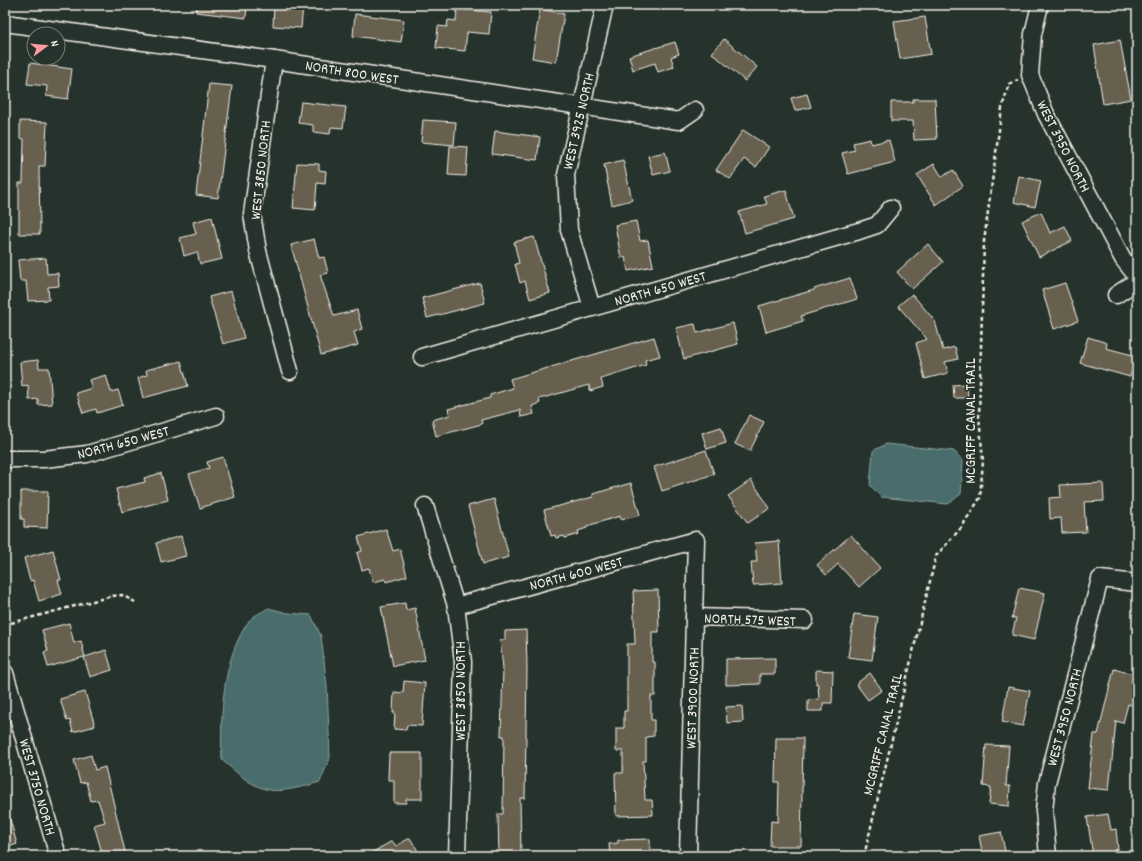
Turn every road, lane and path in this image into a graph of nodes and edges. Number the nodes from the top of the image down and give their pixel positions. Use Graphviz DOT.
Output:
graph roads {
  1 [pos="605,5"];
  2 [pos="1040,5"];
  3 [pos="5,23"];
  4 [pos="274,60"];
  5 [pos="1030,75"];
  6 [pos="581,107"];
  7 [pos="695,110"];
  8 [pos="891,208"];
  9 [pos="1137,277"];
  10 [pos="1137,281"];
  11 [pos="1116,295"];
  12 [pos="592,308"];
  13 [pos="422,357"];
  14 [pos="290,371"];
  15 [pos="216,416"];
  16 [pos="5,459"];
  17 [pos="425,506"];
  18 [pos="696,540"];
  19 [pos="1137,583"];
  20 [pos="135,602"];
  21 [pos="456,606"];
  22 [pos="694,617"];
  23 [pos="805,620"];
  24 [pos="11,623"];
  25 [pos="5,673"];
  26 [pos="58,856"];
  27 [pos="457,856"];
  28 [pos="688,856"];
  29 [pos="864,856"];
  30 [pos="1048,856"];
  1 -- 6 [label="street, WEST 3925 NORTH"];
  2 -- 5 [label="street, WEST 3950 NORTH"];
  3 -- 4 [label="street, NORTH 800 WEST"];
  4 -- 6 [label="street, NORTH 800 WEST"];
  4 -- 14 [label="street, WEST 3850 NORTH"];
  5 -- 9 [label="street, WEST 3950 NORTH"];
  5 -- 29 [label="path, MCGRIFF CANAL TRAIL"];
  6 -- 7 [label="street, NORTH 800 WEST"];
  6 -- 12 [label="street, WEST 3925 NORTH"];
  8 -- 12 [label="street, NORTH 650 WEST"];
  10 -- 11 [label="street"];
  12 -- 13 [label="street, NORTH 650 WEST"];
  15 -- 16 [label="street, NORTH 650 WEST"];
  17 -- 21 [label="street, WEST 3850 NORTH"];
  18 -- 21 [label="street, NORTH 600 WEST"];
  18 -- 22 [label="street, WEST 3900 NORTH"];
  19 -- 30 [label="street, WEST 3950 NORTH"];
  20 -- 24 [label="path"];
  21 -- 27 [label="street, WEST 3850 NORTH"];
  22 -- 23 [label="street, NORTH 575 WEST"];
  22 -- 28 [label="street, WEST 3900 NORTH"];
  25 -- 26 [label="street, WEST 3750 NORTH"];
}
